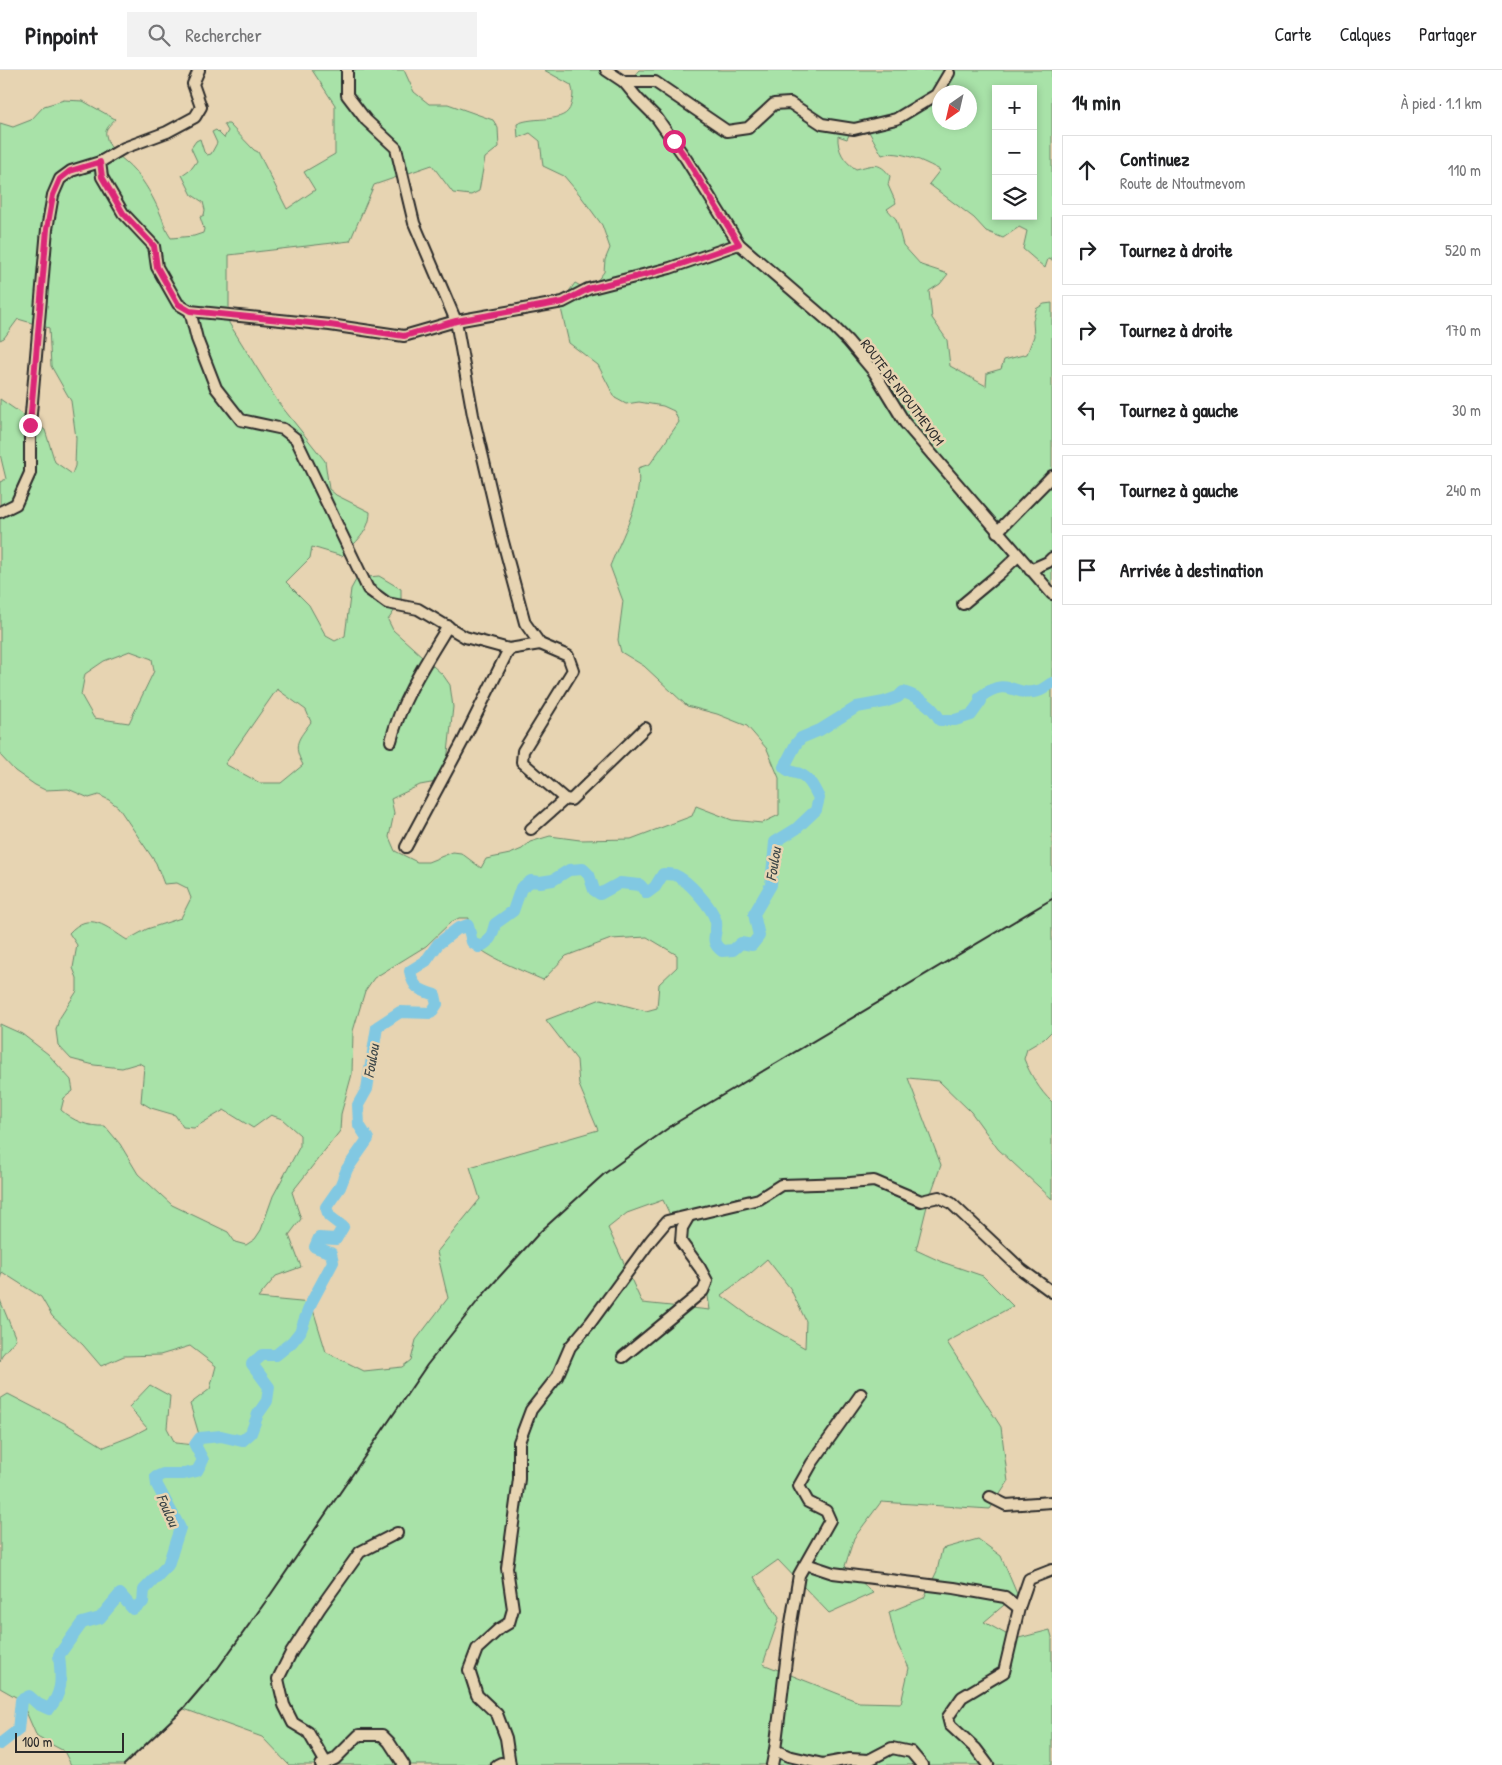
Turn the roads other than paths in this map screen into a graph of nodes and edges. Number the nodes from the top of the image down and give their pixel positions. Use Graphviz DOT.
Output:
graph roads {
  1 [pos="199,70"];
  2 [pos="347,70"];
  3 [pos="606,70"];
  4 [pos="949,73"];
  5 [pos="624,82"];
  6 [pos="100,162"];
  7 [pos="739,244"];
  8 [pos="190,311"];
  9 [pos="456,321"];
  10 [pos="1052,476"];
  11 [pos="0,512"];
  12 [pos="998,532"];
  13 [pos="1018,556"];
  14 [pos="1052,558"];
  15 [pos="1030,570"];
  16 [pos="1052,594"];
  17 [pos="963,604"];
  18 [pos="448,626"];
  19 [pos="540,644"];
  20 [pos="509,650"];
  21 [pos="645,728"];
  22 [pos="392,741"];
  23 [pos="565,799"];
  24 [pos="531,829"];
  25 [pos="406,847"];
  26 [pos="689,1216"];
  27 [pos="1052,1292"];
  28 [pos="623,1357"];
  29 [pos="861,1394"];
  30 [pos="990,1497"];
  31 [pos="1052,1502"];
  32 [pos="397,1533"];
  33 [pos="806,1564"];
  34 [pos="1052,1570"];
  35 [pos="1019,1608"];
  36 [pos="775,1750"];
  37 [pos="323,1764"];
  38 [pos="404,1765"];
  39 [pos="497,1765"];
  40 [pos="506,1765"];
  41 [pos="510,1765"];
  42 [pos="772,1765"];
  43 [pos="922,1765"];
  44 [pos="988,1765"];
  1 -- 6 [label="street"];
  2 -- 9 [label="street"];
  3 -- 5 [label="street, ROUTE DE NTOUTMEVOM"];
  4 -- 5 [label="street"];
  5 -- 7 [label="street, ROUTE DE NTOUTMEVOM"];
  6 -- 8 [label="street"];
  6 -- 11 [label="street"];
  7 -- 9 [label="street"];
  7 -- 12 [label="street, ROUTE DE NTOUTMEVOM"];
  8 -- 9 [label="street"];
  8 -- 18 [label="street"];
  9 -- 19 [label="street"];
  10 -- 12 [label="street"];
  12 -- 13 [label="street, ROUTE DE NTOUTMEVOM"];
  13 -- 15 [label="street, ROUTE DE NTOUTMEVOM"];
  13 -- 17 [label="street"];
  14 -- 15 [label="street"];
  15 -- 16 [label="street, ROUTE DE NTOUTMEVOM"];
  18 -- 20 [label="street"];
  18 -- 22 [label="street"];
  19 -- 20 [label="street"];
  19 -- 23 [label="street"];
  20 -- 25 [label="street"];
  21 -- 23 [label="street"];
  23 -- 24 [label="street"];
  26 -- 27 [label="street"];
  26 -- 28 [label="street"];
  26 -- 41 [label="street"];
  29 -- 33 [label="street"];
  30 -- 31 [label="street"];
  32 -- 37 [label="street"];
  33 -- 35 [label="street"];
  33 -- 36 [label="street"];
  34 -- 35 [label="street"];
  35 -- 44 [label="street"];
  36 -- 42 [label="street"];
  36 -- 43 [label="street"];
  37 -- 38 [label="street"];
  39 -- 40 [label="street"];
}
